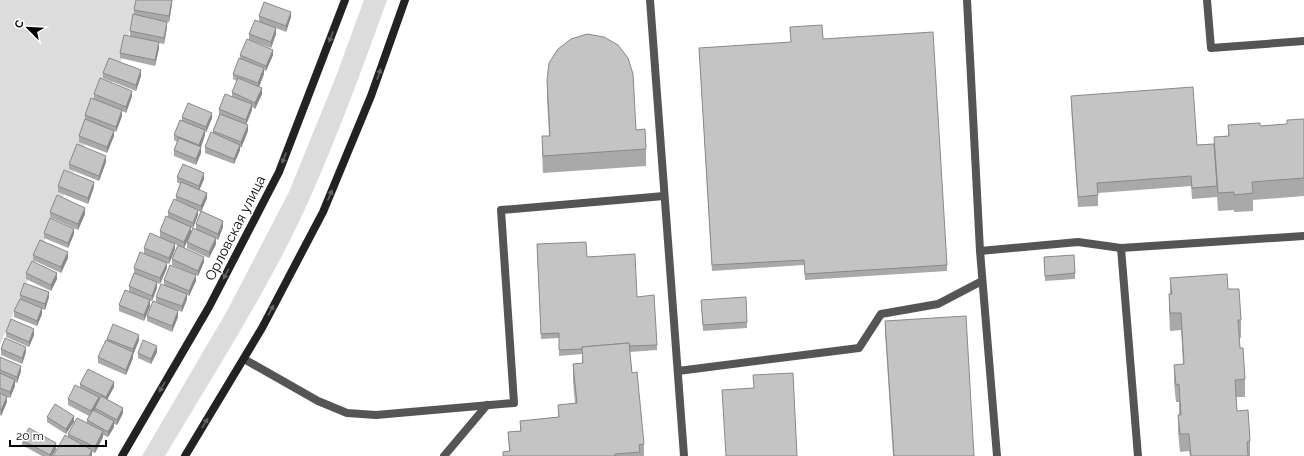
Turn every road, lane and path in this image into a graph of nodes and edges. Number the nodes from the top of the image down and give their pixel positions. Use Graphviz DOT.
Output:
graph roads {
  1 [pos="345,0"];
  2 [pos="405,0"];
  3 [pos="650,0"];
  4 [pos="967,0"];
  5 [pos="1207,0"];
  6 [pos="1304,41"];
  7 [pos="664,196"];
  8 [pos="1304,236"];
  9 [pos="1121,248"];
  10 [pos="980,251"];
  11 [pos="982,280"];
  12 [pos="244,359"];
  13 [pos="678,371"];
  14 [pos="488,405"];
  15 [pos="122,456"];
  16 [pos="185,456"];
  17 [pos="444,456"];
  18 [pos="684,456"];
  19 [pos="997,456"];
  20 [pos="1138,456"];
  1 -- 15 [label="street, Орловская улица, one-way"];
  12 -- 2 [label="street, one-way"];
  3 -- 7 [label="lane"];
  4 -- 10 [label="lane"];
  5 -- 6 [label="lane"];
  7 -- 13 [label="lane"];
  7 -- 14 [label="lane"];
  8 -- 9 [label="lane"];
  9 -- 10 [label="lane"];
  9 -- 20 [label="lane"];
  10 -- 11 [label="lane"];
  11 -- 13 [label="lane"];
  11 -- 19 [label="lane"];
  12 -- 14 [label="lane"];
  16 -- 12 [label="street, one-way"];
  13 -- 18 [label="lane"];
  14 -- 17 [label="lane"];
}
